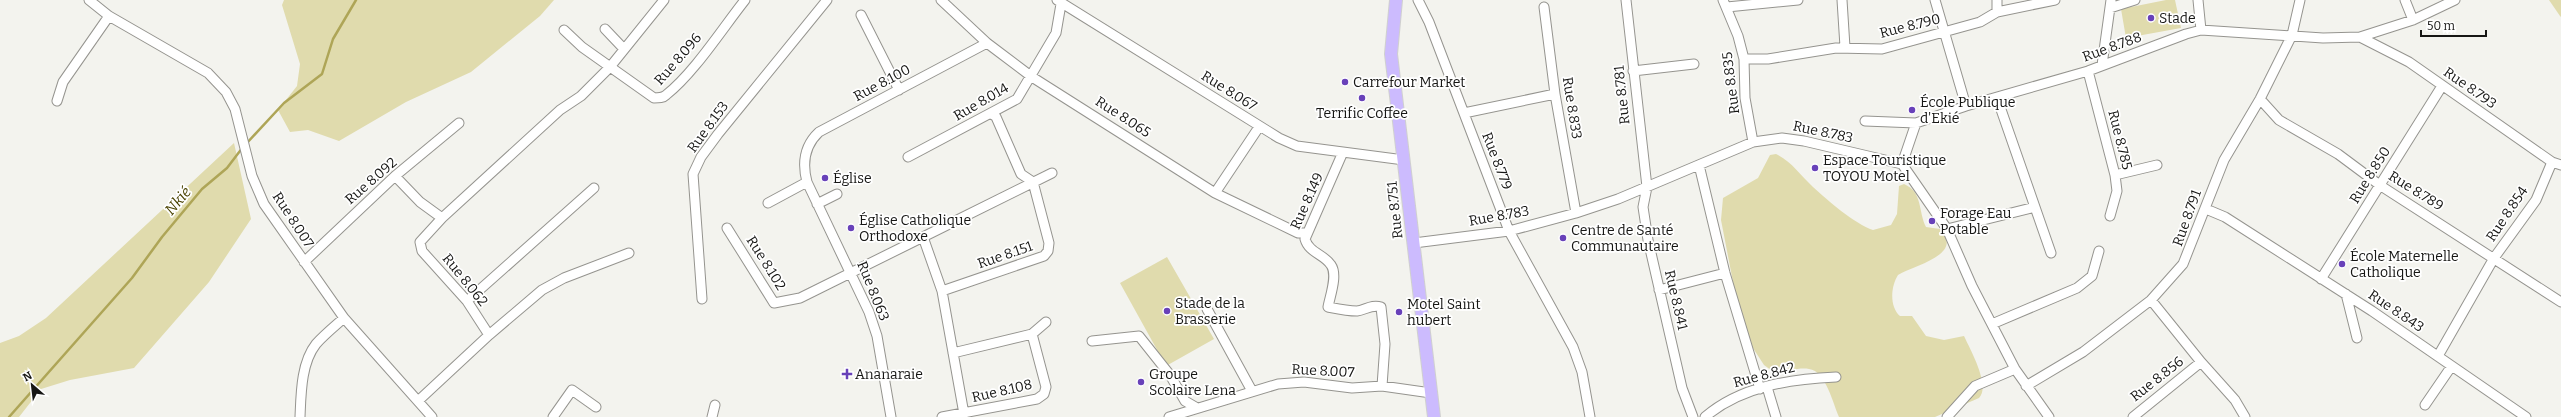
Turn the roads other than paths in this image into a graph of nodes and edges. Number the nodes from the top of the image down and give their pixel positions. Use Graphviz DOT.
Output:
graph roads {
  1 [pos="664,0"];
  2 [pos="745,0"];
  3 [pos="827,0"];
  4 [pos="941,0"];
  5 [pos="1396,0"];
  6 [pos="1418,0"];
  7 [pos="1626,0"];
  8 [pos="1798,0"];
  9 [pos="1842,0"];
  10 [pos="1935,0"];
  11 [pos="1997,0"];
  12 [pos="2055,0"];
  13 [pos="2135,0"];
  14 [pos="2198,0"];
  15 [pos="2300,0"];
  16 [pos="2405,0"];
  17 [pos="2454,0"];
  18 [pos="91,1"];
  19 [pos="1059,2"];
  20 [pos="1725,4"];
  21 [pos="2110,4"];
  22 [pos="1544,7"];
  23 [pos="1997,12"];
  24 [pos="861,15"];
  25 [pos="109,16"];
  26 [pos="2413,20"];
  27 [pos="605,29"];
  28 [pos="564,30"];
  29 [pos="2201,30"];
  30 [pos="1944,32"];
  31 [pos="2292,35"];
  32 [pos="2360,37"];
  33 [pos="987,43"];
  34 [pos="1845,47"];
  35 [pos="624,49"];
  36 [pos="1744,59"];
  37 [pos="1694,64"];
  38 [pos="2102,65"];
  39 [pos="610,67"];
  40 [pos="1633,71"];
  41 [pos="2088,71"];
  42 [pos="1032,77"];
  43 [pos="2442,86"];
  44 [pos="899,90"];
  45 [pos="1555,94"];
  46 [pos="1998,98"];
  47 [pos="2260,99"];
  48 [pos="57,101"];
  49 [pos="1966,106"];
  50 [pos="1464,113"];
  51 [pos="992,114"];
  52 [pos="1865,121"];
  53 [pos="459,123"];
  54 [pos="1916,123"];
  55 [pos="1259,127"];
  56 [pos="1753,142"];
  57 [pos="1344,152"];
  58 [pos="908,157"];
  59 [pos="804,159"];
  60 [pos="1404,160"];
  61 [pos="1902,164"];
  62 [pos="2557,164"];
  63 [pos="1699,165"];
  64 [pos="2158,165"];
  65 [pos="1052,172"];
  66 [pos="2115,175"];
  67 [pos="394,176"];
  68 [pos="807,182"];
  69 [pos="1033,182"];
  70 [pos="2381,186"];
  71 [pos="1647,187"];
  72 [pos="594,188"];
  73 [pos="1215,193"];
  74 [pos="837,194"];
  75 [pos="768,203"];
  76 [pos="817,204"];
  77 [pos="2035,207"];
  78 [pos="2206,209"];
  79 [pos="1576,213"];
  80 [pos="2110,216"];
  81 [pos="442,218"];
  82 [pos="727,228"];
  83 [pos="1947,229"];
  84 [pos="1509,230"];
  85 [pos="1306,233"];
  86 [pos="923,237"];
  87 [pos="1414,243"];
  88 [pos="2099,250"];
  89 [pos="629,253"];
  90 [pos="2051,253"];
  91 [pos="2494,258"];
  92 [pos="304,262"];
  93 [pos="852,273"];
  94 [pos="1725,273"];
  95 [pos="2321,278"];
  96 [pos="1659,290"];
  97 [pos="942,291"];
  98 [pos="2346,294"];
  99 [pos="702,299"];
  100 [pos="2152,300"];
  101 [pos="467,301"];
  102 [pos="2561,302"];
  103 [pos="1207,309"];
  104 [pos="344,318"];
  105 [pos="1046,322"];
  106 [pos="1992,324"];
  107 [pos="1032,334"];
  108 [pos="489,335"];
  109 [pos="2357,338"];
  110 [pos="1092,341"];
  111 [pos="953,353"];
  112 [pos="2438,356"];
  113 [pos="2201,362"];
  114 [pos="2451,367"];
  115 [pos="2016,369"];
  116 [pos="1836,377"];
  117 [pos="1382,386"];
  118 [pos="2026,386"];
  119 [pos="1764,388"];
  120 [pos="1252,391"];
  121 [pos="1431,393"];
  122 [pos="418,401"];
  123 [pos="2425,404"];
  124 [pos="715,405"];
  125 [pos="596,407"];
  126 [pos="1197,408"];
  127 [pos="964,414"];
  128 [pos="888,416"];
  129 [pos="300,417"];
  130 [pos="432,417"];
  131 [pos="554,417"];
  132 [pos="712,417"];
  133 [pos="942,417"];
  134 [pos="1169,417"];
  135 [pos="1434,417"];
  136 [pos="1590,417"];
  137 [pos="1693,417"];
  138 [pos="1705,417"];
  139 [pos="1776,417"];
  140 [pos="1947,417"];
  141 [pos="2049,417"];
  142 [pos="2132,417"];
  143 [pos="2244,417"];
  144 [pos="2525,417"];
  1 -- 35 [label="street"];
  2 -- 39 [label="street, Rue 8.096"];
  3 -- 99 [label="street, Rue 8.153"];
  4 -- 33 [label="street, Rue 8.065"];
  5 -- 60 [label="main road, Rue 8.751"];
  6 -- 50 [label="street, Rue 8.779"];
  7 -- 40 [label="street, Rue 8.781"];
  8 -- 20 [label="street"];
  9 -- 34 [label="street"];
  10 -- 30 [label="street"];
  11 -- 23 [label="street"];
  12 -- 23 [label="street, Rue 8.790"];
  13 -- 21 [label="street"];
  14 -- 29 [label="street"];
  15 -- 31 [label="street, Rue 8.791"];
  16 -- 26 [label="street"];
  17 -- 26 [label="street, Rue 8.788"];
  18 -- 25 [label="street, Rue 8.007"];
  19 -- 42 [label="street, Rue 8.014"];
  19 -- 55 [label="street, Rue 8.067"];
  20 -- 36 [label="street, Rue 8.835"];
  21 -- 38 [label="street"];
  22 -- 45 [label="street, Rue 8.833"];
  23 -- 30 [label="street, Rue 8.790"];
  24 -- 44 [label="street"];
  25 -- 48 [label="street"];
  25 -- 92 [label="street, Rue 8.007"];
  26 -- 32 [label="street, Rue 8.788"];
  27 -- 35 [label="street"];
  28 -- 39 [label="street, Rue 8.096"];
  29 -- 31 [label="street, Rue 8.788"];
  29 -- 38 [label="street, Rue 8.788"];
  30 -- 34 [label="street, Rue 8.790"];
  30 -- 49 [label="street"];
  31 -- 32 [label="street, Rue 8.788"];
  31 -- 47 [label="street, Rue 8.791"];
  32 -- 43 [label="street, Rue 8.793"];
  33 -- 42 [label="street, Rue 8.065"];
  33 -- 44 [label="street, Rue 8.100"];
  34 -- 36 [label="street, Rue 8.790"];
  35 -- 39 [label="street"];
  36 -- 56 [label="street, Rue 8.835"];
  37 -- 40 [label="street"];
  38 -- 41 [label="street, Rue 8.788"];
  39 -- 81 [label="street"];
  40 -- 71 [label="street, Rue 8.781"];
  41 -- 46 [label="street, Rue 8.788"];
  41 -- 66 [label="street, Rue 8.785"];
  42 -- 51 [label="street, Rue 8.014"];
  42 -- 73 [label="street, Rue 8.065"];
  43 -- 62 [label="street, Rue 8.793"];
  43 -- 70 [label="street, Rue 8.850"];
  44 -- 59 [label="street, Rue 8.100"];
  45 -- 50 [label="street"];
  45 -- 79 [label="street, Rue 8.833"];
  46 -- 49 [label="street, Rue 8.788"];
  46 -- 77 [label="street"];
  47 -- 70 [label="street, Rue 8.789"];
  47 -- 78 [label="street, Rue 8.791"];
  49 -- 54 [label="street, Rue 8.788"];
  50 -- 84 [label="street, Rue 8.779"];
  51 -- 58 [label="street, Rue 8.014"];
  51 -- 69 [label="street"];
  52 -- 54 [label="street"];
  53 -- 67 [label="street, Rue 8.092"];
  54 -- 61 [label="street"];
  55 -- 57 [label="street, Rue 8.067"];
  55 -- 73 [label="street"];
  56 -- 61 [label="street, Rue 8.783"];
  56 -- 63 [label="street, Rue 8.783"];
  57 -- 60 [label="street, Rue 8.067"];
  57 -- 85 [label="street, Rue 8.149"];
  59 -- 68 [label="street, Rue 8.063"];
  60 -- 87 [label="main road, Rue 8.751"];
  61 -- 83 [label="street"];
  62 -- 91 [label="street, Rue 8.854"];
  63 -- 71 [label="street, Rue 8.783"];
  63 -- 94 [label="street"];
  64 -- 66 [label="street"];
  65 -- 69 [label="street"];
  66 -- 80 [label="street, Rue 8.785"];
  67 -- 81 [label="street"];
  67 -- 92 [label="street, Rue 8.092"];
  68 -- 75 [label="street"];
  68 -- 76 [label="street, Rue 8.063"];
  69 -- 86 [label="street"];
  69 -- 97 [label="street, Rue 8.151"];
  70 -- 91 [label="street, Rue 8.789"];
  70 -- 95 [label="street, Rue 8.850"];
  71 -- 79 [label="street, Rue 8.783"];
  71 -- 96 [label="street, Rue 8.841"];
  72 -- 101 [label="street"];
  73 -- 85 [label="street, Rue 8.065"];
  74 -- 76 [label="street"];
  76 -- 93 [label="street, Rue 8.063"];
  77 -- 83 [label="street"];
  77 -- 90 [label="street"];
  78 -- 95 [label="street, Rue 8.843"];
  78 -- 100 [label="street, Rue 8.791"];
  79 -- 84 [label="street, Rue 8.783"];
  81 -- 101 [label="street, Rue 8.062"];
  82 -- 93 [label="street, Rue 8.102"];
  83 -- 106 [label="street"];
  84 -- 87 [label="street, Rue 8.783"];
  84 -- 136 [label="street, Rue 8.779"];
  85 -- 117 [label="street, Rue 8.149"];
  86 -- 93 [label="street"];
  86 -- 97 [label="street"];
  87 -- 121 [label="main road, Rue 8.751"];
  88 -- 106 [label="street"];
  89 -- 108 [label="street"];
  91 -- 102 [label="street, Rue 8.789"];
  91 -- 112 [label="street, Rue 8.854"];
  92 -- 104 [label="street, Rue 8.007"];
  93 -- 128 [label="street, Rue 8.063"];
  94 -- 96 [label="street"];
  94 -- 119 [label="street"];
  95 -- 98 [label="street, Rue 8.843"];
  96 -- 137 [label="street, Rue 8.841"];
  97 -- 111 [label="street"];
  98 -- 109 [label="street"];
  98 -- 112 [label="street, Rue 8.843"];
  100 -- 113 [label="street"];
  100 -- 118 [label="street, Rue 8.791"];
  101 -- 108 [label="street, Rue 8.062"];
  103 -- 120 [label="street"];
  104 -- 122 [label="street, Rue 8.007"];
  104 -- 129 [label="street"];
  105 -- 107 [label="street"];
  106 -- 115 [label="street"];
  107 -- 111 [label="street"];
  107 -- 127 [label="street, Rue 8.108"];
  108 -- 122 [label="street"];
  110 -- 126 [label="street"];
  111 -- 127 [label="street"];
  112 -- 114 [label="street, Rue 8.843"];
  113 -- 142 [label="street, Rue 8.856"];
  113 -- 143 [label="street, Rue 8.856"];
  114 -- 123 [label="street"];
  114 -- 144 [label="street, Rue 8.843"];
  115 -- 118 [label="street"];
  115 -- 140 [label="street"];
  116 -- 119 [label="street, Rue 8.842"];
  117 -- 120 [label="street, Rue 8.007"];
  117 -- 121 [label="street, Rue 8.007"];
  118 -- 141 [label="street"];
  119 -- 138 [label="street, Rue 8.842"];
  119 -- 139 [label="street"];
  120 -- 126 [label="street, Rue 8.007"];
  121 -- 135 [label="main road, Rue 8.751"];
  122 -- 130 [label="street, Rue 8.007"];
  124 -- 132 [label="street"];
  125 -- 131 [label="street"];
  126 -- 134 [label="street, Rue 8.007"];
  127 -- 133 [label="street, Rue 8.108"];
}
